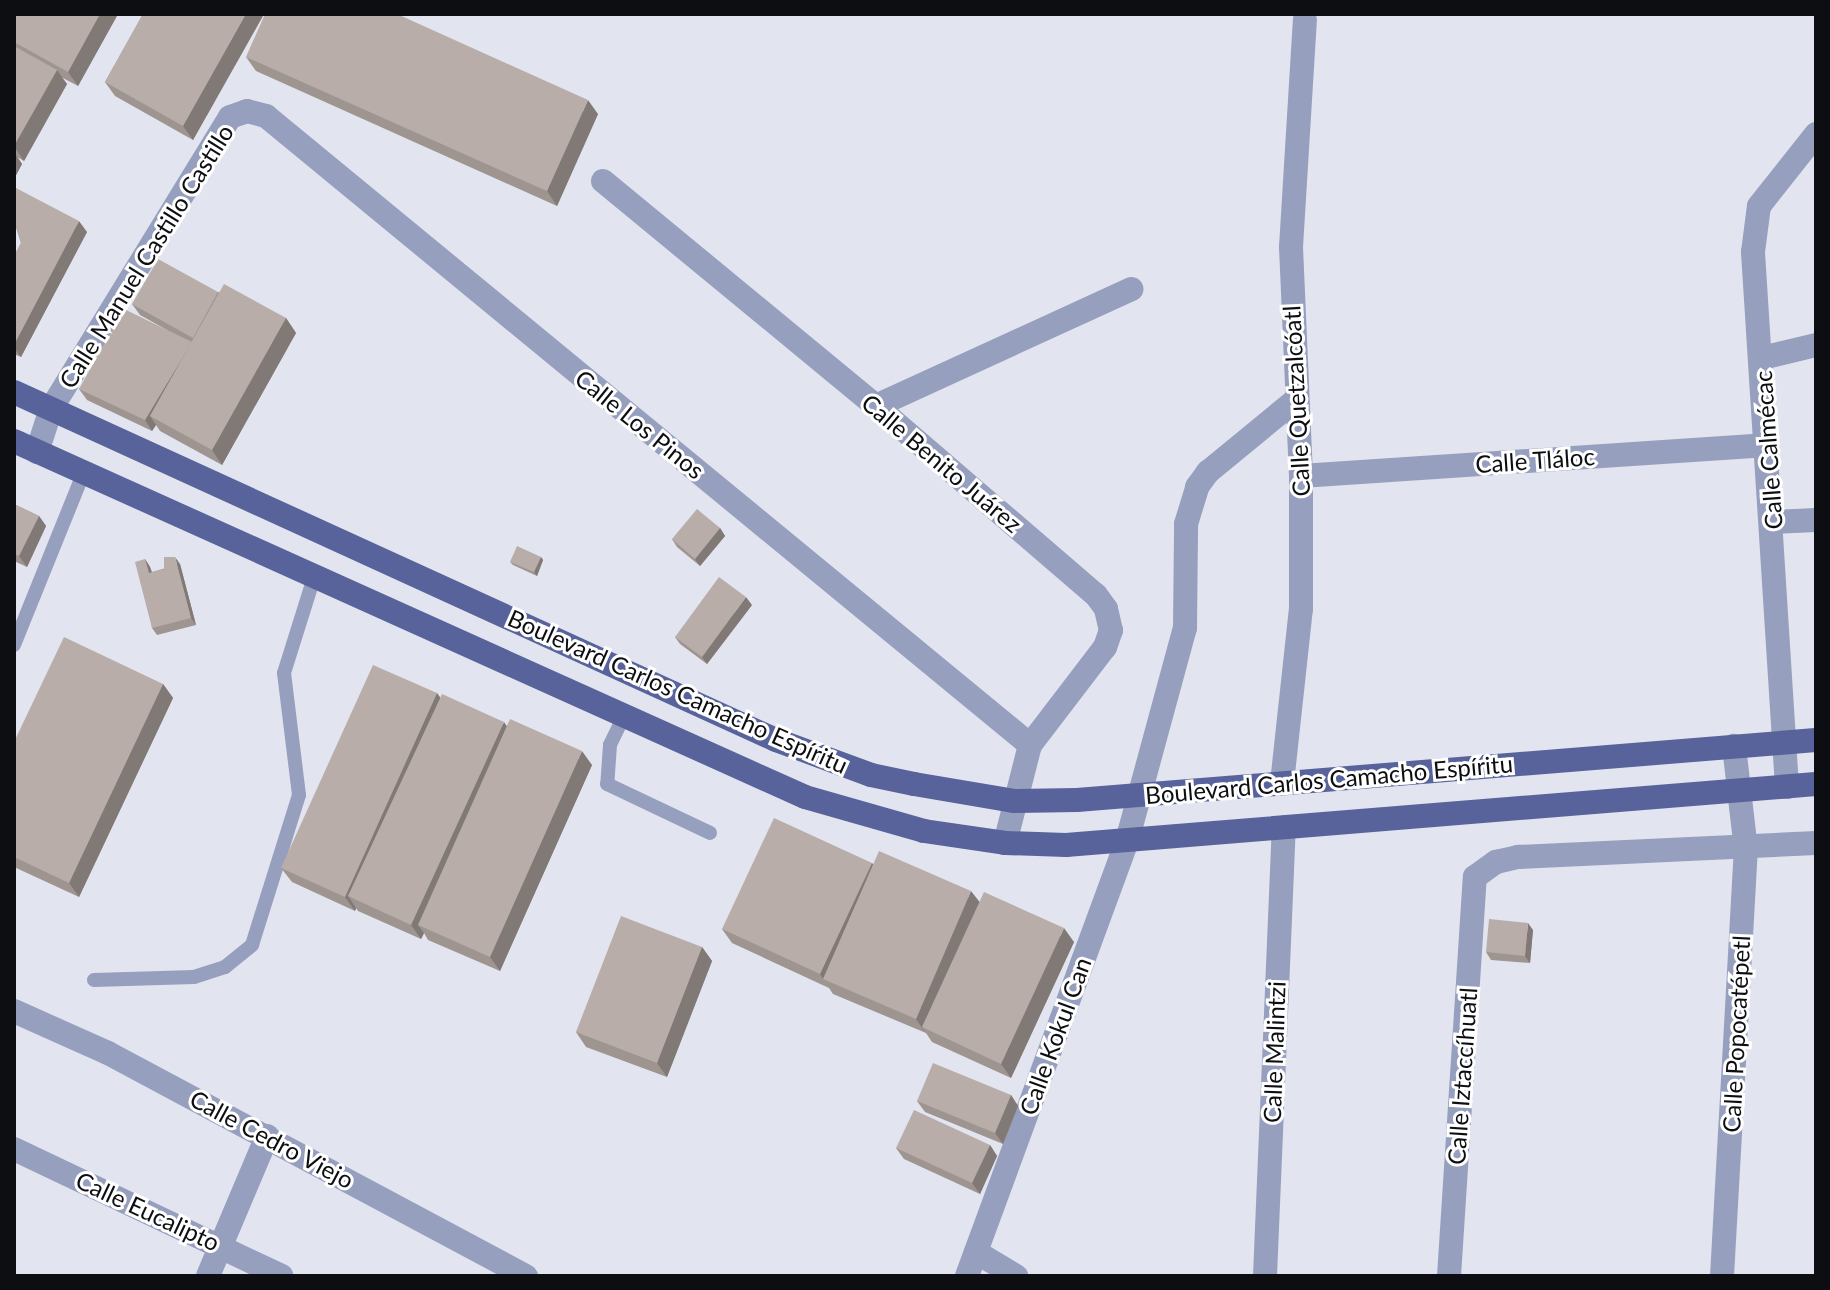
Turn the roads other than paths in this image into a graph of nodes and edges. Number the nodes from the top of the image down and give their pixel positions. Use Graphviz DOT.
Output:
graph roads {
  1 [pos="1305,19"];
  2 [pos="247,111"];
  3 [pos="1816,134"];
  4 [pos="603,181"];
  5 [pos="1132,289"];
  6 [pos="1816,345"];
  7 [pos="1762,358"];
  8 [pos="14,392"];
  9 [pos="1297,399"];
  10 [pos="876,406"];
  11 [pos="51,409"];
  12 [pos="14,441"];
  13 [pos="1768,445"];
  14 [pos="37,452"];
  15 [pos="84,472"];
  16 [pos="1301,476"];
  17 [pos="1816,520"];
  18 [pos="1774,522"];
  19 [pos="314,577"];
  20 [pos="14,645"];
  21 [pos="624,716"];
  22 [pos="1816,740"];
  23 [pos="1784,743"];
  24 [pos="1030,745"];
  25 [pos="1734,746"];
  26 [pos="1282,783"];
  27 [pos="1816,784"];
  28 [pos="1787,787"];
  29 [pos="1739,792"];
  30 [pos="1137,795"];
  31 [pos="1014,801"];
  32 [pos="1284,827"];
  33 [pos="710,833"];
  34 [pos="1127,841"];
  35 [pos="1005,843"];
  36 [pos="1816,843"];
  37 [pos="1746,850"];
  38 [pos="94,980"];
  39 [pos="14,1011"];
  40 [pos="267,1136"];
  41 [pos="14,1149"];
  42 [pos="219,1244"];
  43 [pos="976,1252"];
  44 [pos="208,1276"];
  45 [pos="281,1276"];
  46 [pos="526,1276"];
  47 [pos="967,1276"];
  48 [pos="1016,1276"];
  49 [pos="1265,1276"];
  50 [pos="1449,1276"];
  51 [pos="1722,1276"];
  1 -- 9 [label="street, Calle Quetzalcóatl"];
  2 -- 11 [label="street, Calle Manuel Castillo Castillo"];
  2 -- 24 [label="street, Calle Los Pinos"];
  3 -- 7 [label="street, Calle Calmécac"];
  4 -- 10 [label="street, Calle Benito Juárez"];
  5 -- 10 [label="street"];
  6 -- 7 [label="street"];
  7 -- 13 [label="street, Calle Calmécac"];
  8 -- 11 [label="main road, Boulevard Carlos Camacho Espíritu"];
  9 -- 16 [label="street, Calle Quetzalcóatl"];
  9 -- 30 [label="street, Calle Kokul Can"];
  10 -- 24 [label="street, Calle Benito Juárez"];
  11 -- 14 [label="street, Calle Manuel Castillo Castillo"];
  11 -- 31 [label="main road, Boulevard Carlos Camacho Espíritu"];
  12 -- 14 [label="main road, Boulevard Carlos Camacho Espíritu"];
  13 -- 16 [label="street, Calle Tláloc"];
  13 -- 18 [label="street, Calle Calmécac"];
  14 -- 15 [label="main road, Boulevard Carlos Camacho Espíritu"];
  15 -- 19 [label="main road, Boulevard Carlos Camacho Espíritu"];
  15 -- 20 [label="lane"];
  16 -- 26 [label="street, Calle Quetzalcóatl"];
  17 -- 18 [label="street"];
  18 -- 23 [label="street, Calle Calmécac"];
  19 -- 21 [label="main road, Boulevard Carlos Camacho Espíritu"];
  19 -- 38 [label="lane"];
  21 -- 33 [label="lane"];
  21 -- 35 [label="main road, Boulevard Carlos Camacho Espíritu"];
  22 -- 23 [label="main road, Boulevard Carlos Camacho Espíritu"];
  23 -- 25 [label="main road, Boulevard Carlos Camacho Espíritu"];
  23 -- 28 [label="street, Calle Calmécac"];
  24 -- 31 [label="street, Calle Benito Juárez"];
  25 -- 26 [label="main road, Boulevard Carlos Camacho Espíritu"];
  25 -- 29 [label="street, Calle Popocatépetl"];
  26 -- 30 [label="main road, Boulevard Carlos Camacho Espíritu"];
  27 -- 28 [label="main road, Boulevard Carlos Camacho Espíritu"];
  28 -- 29 [label="main road, Boulevard Carlos Camacho Espíritu"];
  29 -- 32 [label="main road, Boulevard Carlos Camacho Espíritu"];
  29 -- 37 [label="street, Calle Popocatépetl"];
  30 -- 31 [label="main road, Boulevard Carlos Camacho Espíritu"];
  30 -- 34 [label="street, Calle Kokul Can"];
  31 -- 35 [label="street, Calle Benito Juárez"];
  32 -- 34 [label="main road, Boulevard Carlos Camacho Espíritu"];
  32 -- 49 [label="street, Calle Malintzi"];
  34 -- 35 [label="main road, Boulevard Carlos Camacho Espíritu"];
  34 -- 43 [label="street, Calle Kokul Can"];
  36 -- 37 [label="street"];
  37 -- 50 [label="street, Calle Iztaccíhuatl"];
  37 -- 51 [label="street, Calle Popocatépetl"];
  39 -- 40 [label="street, Calle Cedro Viejo"];
  40 -- 42 [label="street"];
  40 -- 46 [label="street, Calle Cedro Viejo"];
  41 -- 42 [label="street, Calle Eucalipto"];
  42 -- 44 [label="street"];
  42 -- 45 [label="street, Calle Eucalipto"];
  43 -- 47 [label="street, Calle Kokul Can"];
  43 -- 48 [label="street"];
}
